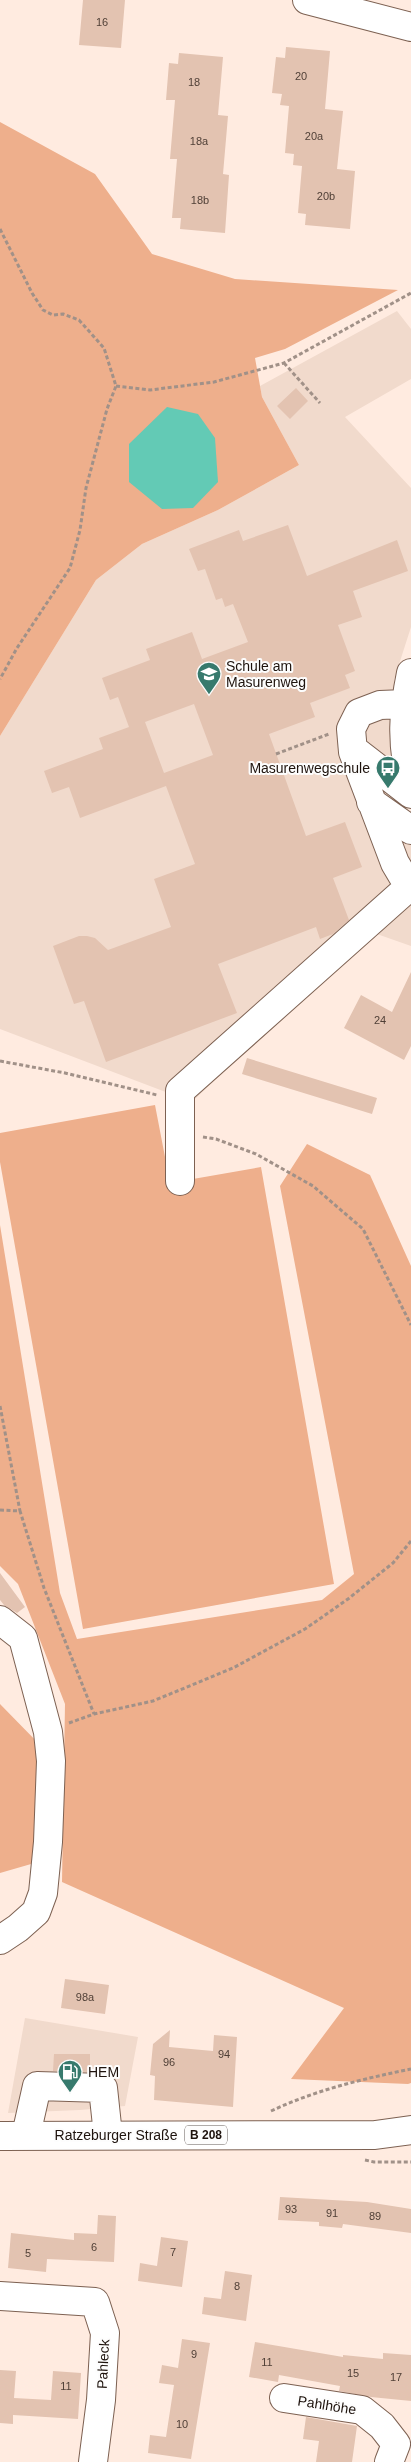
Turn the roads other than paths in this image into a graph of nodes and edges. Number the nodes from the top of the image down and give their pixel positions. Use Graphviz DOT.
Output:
graph roads {
  1 [pos="307,0"];
  2 [pos="411,27"];
  3 [pos="411,673"];
  4 [pos="405,704"];
  5 [pos="345,737"];
  6 [pos="363,777"];
  7 [pos="410,783"];
  8 [pos="372,802"];
  9 [pos="411,812"];
  10 [pos="411,830"];
  11 [pos="407,873"];
  12 [pos="180,1181"];
  13 [pos="0,1620"];
  14 [pos="0,1940"];
  15 [pos="411,2130"];
  16 [pos="108,2134"];
  17 [pos="13,2135"];
  18 [pos="0,2296"];
  19 [pos="284,2398"];
  20 [pos="93,2462"];
  21 [pos="389,2462"];
  1 -- 2 [label="street"];
  3 -- 4 [label="street"];
  4 -- 5 [label="street"];
  4 -- 7 [label="street"];
  5 -- 6 [label="street"];
  5 -- 7 [label="street"];
  6 -- 8 [label="street"];
  6 -- 9 [label="street"];
  8 -- 10 [label="street"];
  8 -- 11 [label="street"];
  11 -- 12 [label="street"];
  13 -- 14 [label="street"];
  15 -- 16 [label="street, Ratzeburger Straße / B 208"];
  16 -- 17 [label="street, Ratzeburger Straße / B 208"];
  16 -- 17 [label="street"];
  18 -- 20 [label="street, Pahleck"];
  19 -- 21 [label="street, Pahlhöhe"];
}
